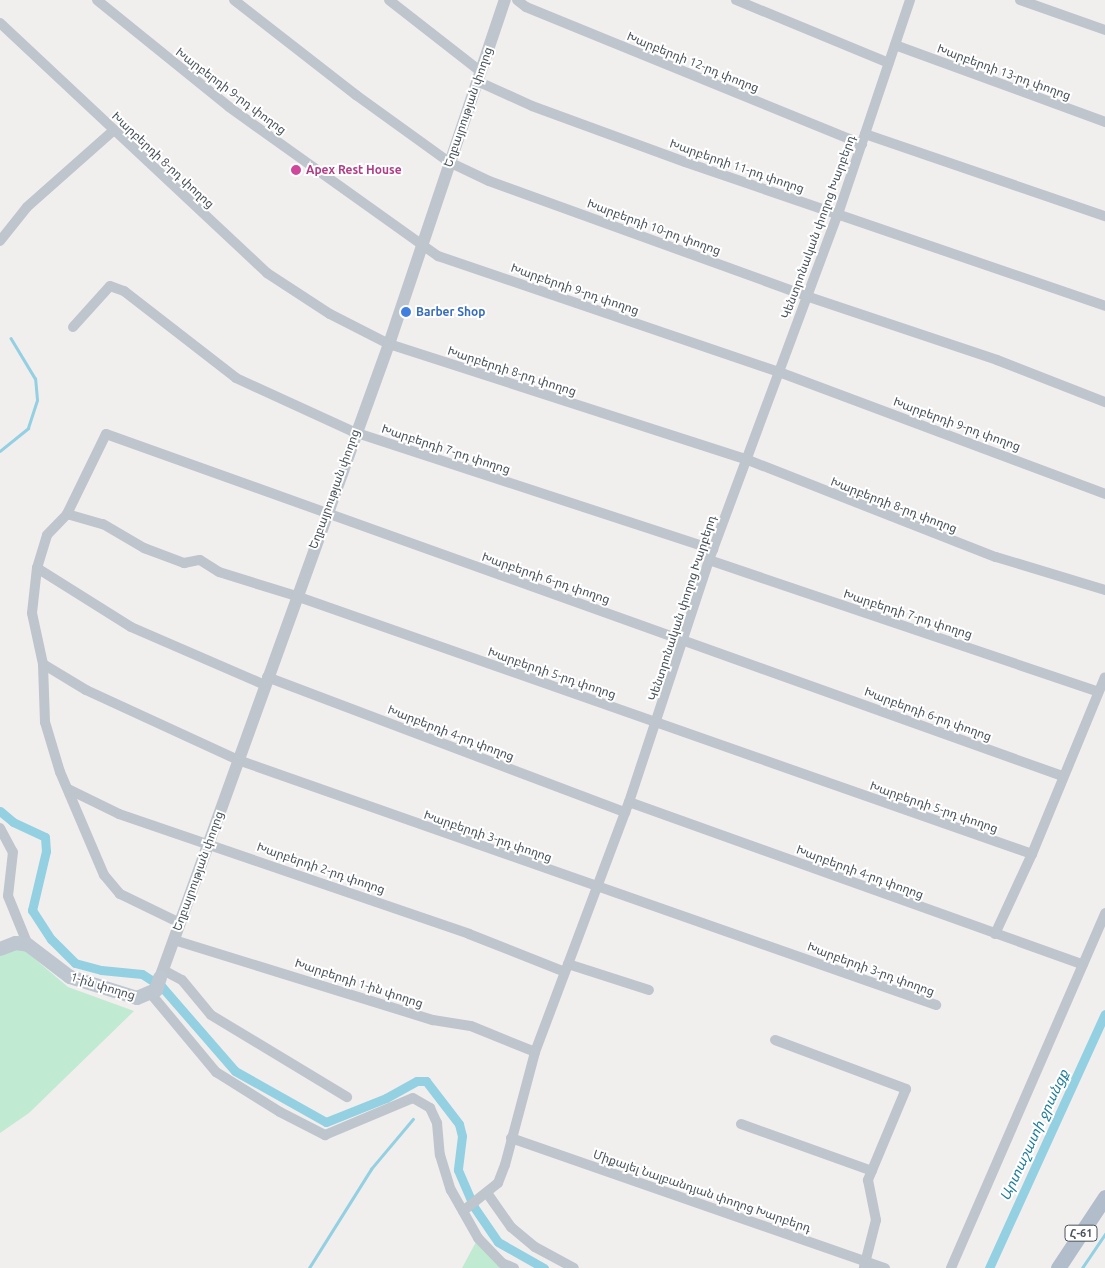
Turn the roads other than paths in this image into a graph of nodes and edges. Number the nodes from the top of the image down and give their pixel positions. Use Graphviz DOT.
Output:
graph roads {
  1 [pos="97,0"];
  2 [pos="234,0"];
  3 [pos="389,0"];
  4 [pos="505,0"];
  5 [pos="517,0"];
  6 [pos="736,0"];
  7 [pos="910,0"];
  8 [pos="1020,0"];
  9 [pos="0,23"];
  10 [pos="1105,30"];
  11 [pos="895,45"];
  12 [pos="889,63"];
  13 [pos="478,76"];
  14 [pos="1105,122"];
  15 [pos="113,131"];
  16 [pos="864,139"];
  17 [pos="449,162"];
  18 [pos="838,214"];
  19 [pos="1105,216"];
  20 [pos="0,241"];
  21 [pos="420,246"];
  22 [pos="806,296"];
  23 [pos="1105,306"];
  24 [pos="73,327"];
  25 [pos="389,344"];
  26 [pos="779,372"];
  27 [pos="1105,402"];
  28 [pos="354,432"];
  29 [pos="748,460"];
  30 [pos="1105,494"];
  31 [pos="67,514"];
  32 [pos="325,514"];
  33 [pos="713,549"];
  34 [pos="709,560"];
  35 [pos="37,568"];
  36 [pos="1105,590"];
  37 [pos="296,596"];
  38 [pos="685,639"];
  39 [pos="43,664"];
  40 [pos="1105,676"];
  41 [pos="266,681"];
  42 [pos="1098,692"];
  43 [pos="657,722"];
  44 [pos="238,760"];
  45 [pos="1062,776"];
  46 [pos="68,789"];
  47 [pos="627,807"];
  48 [pos="0,828"];
  49 [pos="208,842"];
  50 [pos="1032,854"];
  51 [pos="597,887"];
  52 [pos="1105,913"];
  53 [pos="180,923"];
  54 [pos="995,934"];
  55 [pos="174,940"];
  56 [pos="28,945"];
  57 [pos="0,949"];
  58 [pos="1082,965"];
  59 [pos="566,968"];
  60 [pos="157,983"];
  61 [pos="648,990"];
  62 [pos="936,1005"];
  63 [pos="775,1040"];
  64 [pos="535,1052"];
  65 [pos="347,1097"];
  66 [pos="741,1124"];
  67 [pos="512,1138"];
  68 [pos="872,1171"];
  69 [pos="487,1193"];
  70 [pos="1105,1197"];
  71 [pos="463,1210"];
  72 [pos="864,1265"];
  73 [pos="514,1268"];
  74 [pos="574,1268"];
  75 [pos="885,1268"];
  76 [pos="952,1268"];
  77 [pos="1058,1268"];
  1 -- 21 [label="street, Խարբերդի 9-րդ փողոց"];
  2 -- 17 [label="street, Խարբերդի 10-րդ փողոց"];
  3 -- 13 [label="street, Խարբերդի 11-րդ փողոց"];
  4 -- 13 [label="street, Եղբայրության փողոց"];
  5 -- 16 [label="street, Խարբերդի 12-րդ փողոց"];
  6 -- 12 [label="street"];
  7 -- 11 [label="street, Կենտրոնական փողոց Խարբերդ"];
  8 -- 10 [label="street"];
  9 -- 15 [label="street, Խարբերդի 8-րդ փողոց"];
  11 -- 12 [label="street, Կենտրոնական փողոց Խարբերդ"];
  11 -- 14 [label="street, Խարբերդի 13-րդ փողոց"];
  12 -- 16 [label="street, Կենտրոնական փողոց Խարբերդ"];
  13 -- 17 [label="street, Եղբայրության փողոց"];
  13 -- 18 [label="street, Խարբերդի 11-րդ փողոց"];
  15 -- 20 [label="street"];
  15 -- 25 [label="street, Խարբերդի 8-րդ փողոց"];
  16 -- 18 [label="street, Կենտրոնական փողոց Խարբերդ"];
  16 -- 19 [label="street, Խարբերդի 12-րդ փողոց"];
  17 -- 21 [label="street, Եղբայրության փողոց"];
  17 -- 22 [label="street, Խարբերդի 10-րդ փողոց"];
  18 -- 22 [label="street, Կենտրոնական փողոց Խարբերդ"];
  18 -- 23 [label="street, Խարբերդի 11-րդ փողոց"];
  21 -- 25 [label="street, Եղբայրության փողոց"];
  21 -- 26 [label="street, Խարբերդի 9-րդ փողոց"];
  22 -- 26 [label="street, Կենտրոնական փողոց Խարբերդ"];
  22 -- 27 [label="street, Խարբերդի 10-րդ փողոց"];
  24 -- 28 [label="street, Խարբերդի 7-րդ փողոց"];
  25 -- 28 [label="street, Եղբայրության փողոց"];
  25 -- 29 [label="street, Խարբերդի 8-րդ փողոց"];
  26 -- 29 [label="street, Կենտրոնական փողոց Խարբերդ"];
  26 -- 30 [label="street, Խարբերդի 9-րդ փողոց"];
  28 -- 32 [label="street, Եղբայրության փողոց"];
  28 -- 33 [label="street, Խարբերդի 7-րդ փողոց"];
  29 -- 33 [label="street, Կենտրոնական փողոց Խարբերդ"];
  29 -- 36 [label="street, Խարբերդի 8-րդ փողոց"];
  31 -- 32 [label="street, Խարբերդի 6-րդ փողոց"];
  31 -- 35 [label="street"];
  31 -- 37 [label="street, Խարբերդի 5-րդ փողոց"];
  32 -- 37 [label="street, Եղբայրության փողոց"];
  32 -- 38 [label="street, Խարբերդի 6-րդ փողոց"];
  33 -- 34 [label="street, Կենտրոնական փողոց Խարբերդ"];
  34 -- 38 [label="street, Կենտրոնական փողոց Խարբերդ"];
  34 -- 42 [label="street, Խարբերդի 7-րդ փողոց"];
  35 -- 39 [label="street"];
  35 -- 41 [label="street, Խարբերդի 4-րդ փողոց"];
  37 -- 41 [label="street, Եղբայրության փողոց"];
  37 -- 43 [label="street, Խարբերդի 5-րդ փողոց"];
  38 -- 43 [label="street, Կենտրոնական փողոց Խարբերդ"];
  38 -- 45 [label="street, Խարբերդի 6-րդ փողոց"];
  39 -- 44 [label="street, Խարբերդի 3-րդ փողոց"];
  39 -- 46 [label="street"];
  40 -- 42 [label="street"];
  41 -- 44 [label="street, Եղբայրության փողոց"];
  41 -- 47 [label="street, Խարբերդի 4-րդ փողոց"];
  42 -- 45 [label="street"];
  43 -- 47 [label="street, Կենտրոնական փողոց Խարբերդ"];
  43 -- 50 [label="street, Խարբերդի 5-րդ փողոց"];
  44 -- 49 [label="street, Եղբայրության փողոց"];
  44 -- 51 [label="street, Խարբերդի 3-րդ փողոց"];
  45 -- 50 [label="street"];
  46 -- 49 [label="street, Խարբերդի 2-րդ փողոց"];
  46 -- 53 [label="street"];
  47 -- 51 [label="street, Կենտրոնական փողոց Խարբերդ"];
  47 -- 54 [label="street, Խարբերդի 4-րդ փողոց"];
  48 -- 56 [label="street"];
  49 -- 53 [label="street, Եղբայրության փողոց"];
  49 -- 59 [label="street, Խարբերդի 2-րդ փողոց"];
  50 -- 54 [label="street"];
  51 -- 59 [label="street, Կենտրոնական փողոց Խարբերդ"];
  51 -- 62 [label="street, Խարբերդի 3-րդ փողոց"];
  52 -- 58 [label="street"];
  53 -- 55 [label="street, Եղբայրության փողոց"];
  54 -- 58 [label="street, Խարբերդի 4-րդ փողոց"];
  55 -- 60 [label="street, Եղբայրության փողոց"];
  55 -- 64 [label="street, Խարբերդի 1-ին փողոց"];
  56 -- 57 [label="main road"];
  56 -- 60 [label="main road, 1-ին փողոց"];
  58 -- 76 [label="street"];
  59 -- 61 [label="street, Խարբերդի 2-րդ փողոց"];
  59 -- 64 [label="street, Կենտրոնական փողոց Խարբերդ"];
  60 -- 65 [label="street"];
  60 -- 71 [label="street"];
  63 -- 68 [label="street"];
  64 -- 67 [label="street, Կենտրոնական փողոց Խարբերդ"];
  66 -- 68 [label="street"];
  67 -- 69 [label="street, Կենտրոնական փողոց Խարբերդ"];
  67 -- 72 [label="street, Միքայել Նալբանդյան փողոց Խարբերդ"];
  68 -- 72 [label="street"];
  69 -- 71 [label="street, Կենտրոնական փողոց Խարբերդ"];
  69 -- 74 [label="street"];
  70 -- 77 [label="main road, Հ-61"];
  71 -- 73 [label="street"];
  72 -- 75 [label="street, Միքայել Նալբանդյան փողոց Խարբերդ"];
}
